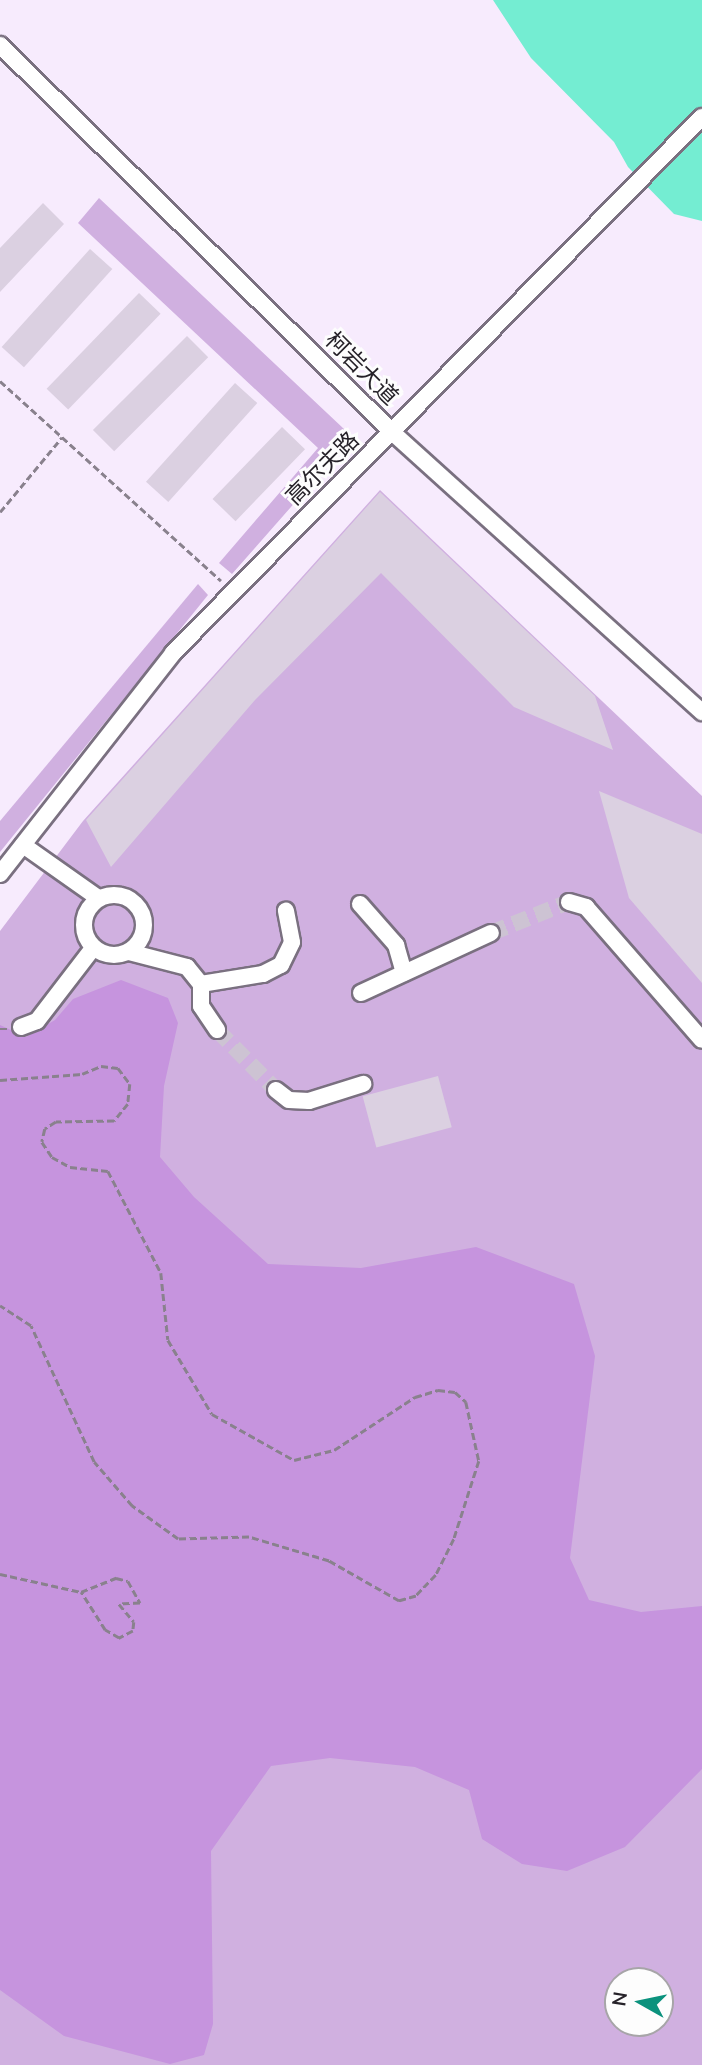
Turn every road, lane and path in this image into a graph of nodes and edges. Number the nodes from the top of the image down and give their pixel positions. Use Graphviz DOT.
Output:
graph roads {
  1 [pos="0,45"];
  2 [pos="702,117"];
  3 [pos="0,381"];
  4 [pos="392,432"];
  5 [pos="62,437"];
  6 [pos="0,512"];
  7 [pos="233,592"];
  8 [pos="702,712"];
  9 [pos="23,845"];
  10 [pos="0,874"];
  11 [pos="98,898"];
  12 [pos="569,902"];
  13 [pos="360,904"];
  14 [pos="286,911"];
  15 [pos="491,933"];
  16 [pos="93,948"];
  17 [pos="129,952"];
  18 [pos="404,973"];
  19 [pos="201,984"];
  20 [pos="361,993"];
  21 [pos="21,1027"];
  22 [pos="217,1030"];
  23 [pos="702,1040"];
  24 [pos="0,1080"];
  25 [pos="363,1084"];
  26 [pos="276,1090"];
  27 [pos="0,1306"];
  28 [pos="0,1574"];
  29 [pos="81,1592"];
  1 -- 4 [label="street, 柯岩大道"];
  2 -- 4 [label="street, 高尔夫路"];
  3 -- 5 [label="path"];
  4 -- 7 [label="street, 高尔夫路"];
  4 -- 8 [label="street, 柯岩大道"];
  5 -- 6 [label="path"];
  5 -- 7 [label="path"];
  7 -- 9 [label="street, 高尔夫路"];
  9 -- 10 [label="street, 高尔夫路"];
  9 -- 11 [label="street"];
  11 -- 16 [label="street"];
  11 -- 17 [label="street"];
  12 -- 23 [label="street"];
  13 -- 18 [label="street"];
  14 -- 19 [label="street"];
  15 -- 18 [label="street"];
  16 -- 17 [label="street"];
  16 -- 21 [label="street"];
  17 -- 19 [label="street"];
  18 -- 20 [label="street"];
  19 -- 22 [label="street"];
  24 -- 27 [label="path"];
  25 -- 26 [label="street"];
  28 -- 29 [label="path"];
  29 -- 29 [label="path"];
}
